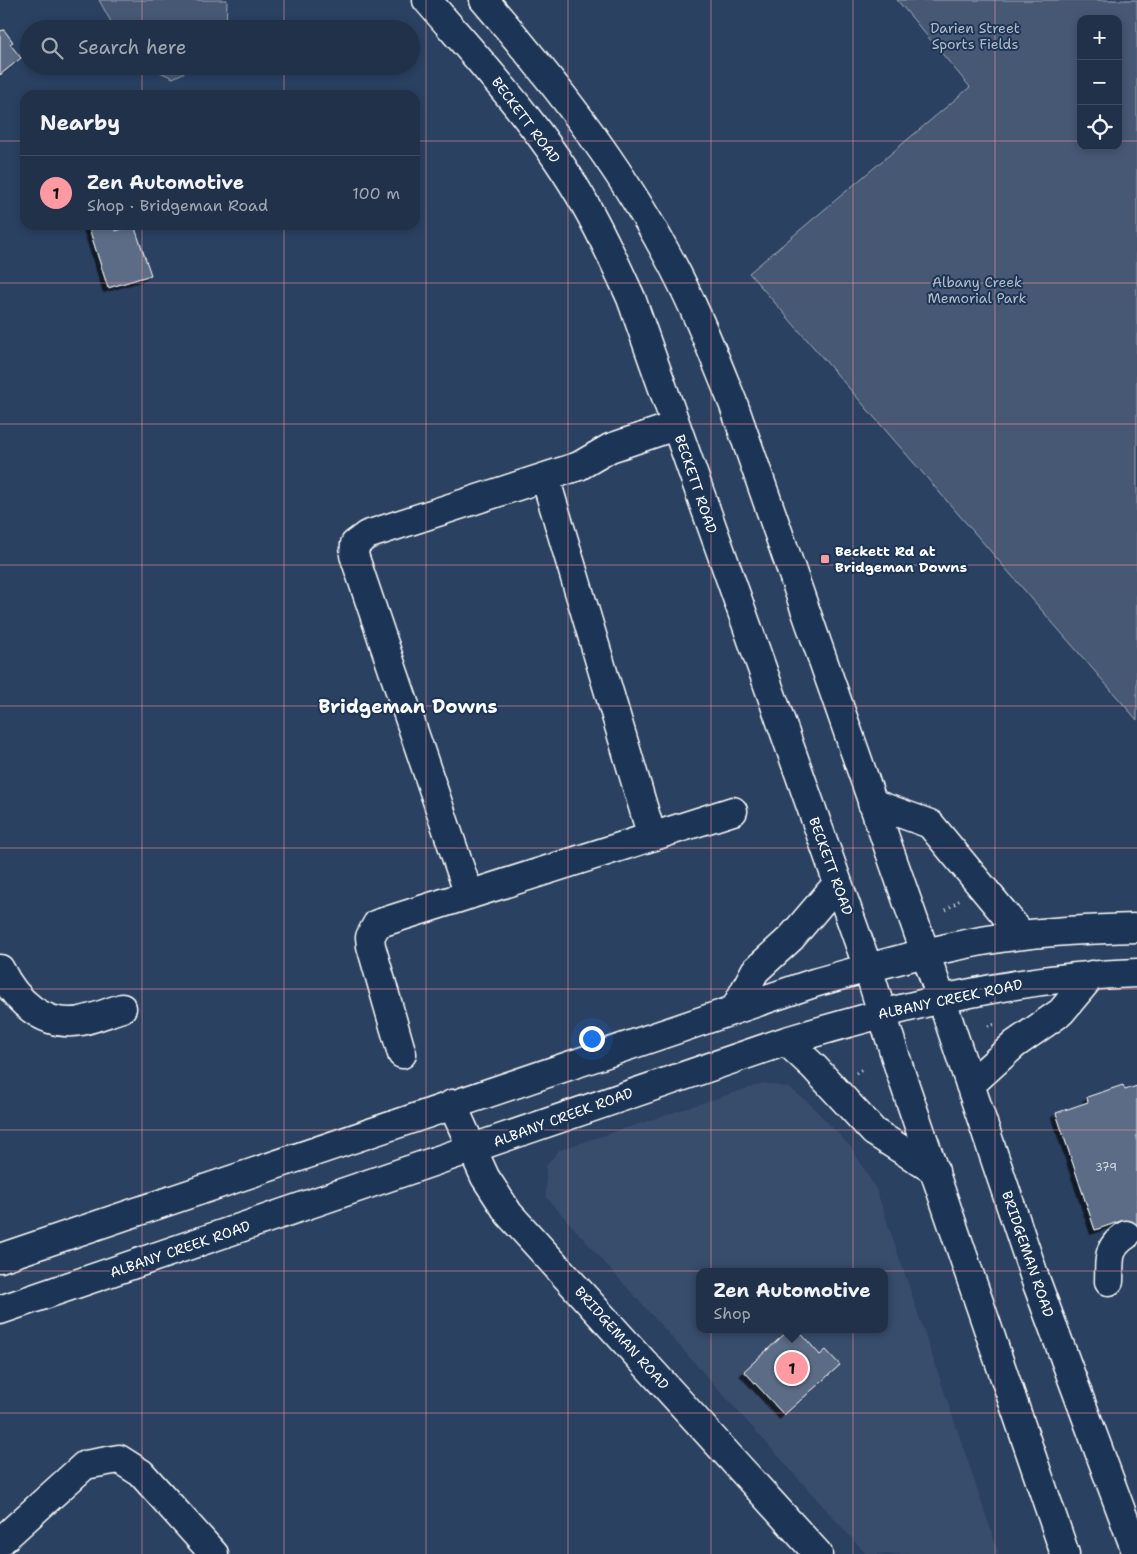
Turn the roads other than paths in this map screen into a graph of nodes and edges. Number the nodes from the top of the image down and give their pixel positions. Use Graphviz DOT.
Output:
graph roads {
  1 [pos="427,0"];
  2 [pos="484,0"];
  3 [pos="675,426"];
  4 [pos="545,477"];
  5 [pos="872,803"];
  6 [pos="732,811"];
  7 [pos="652,837"];
  8 [pos="837,884"];
  9 [pos="469,895"];
  10 [pos="1137,928"];
  11 [pos="1022,935"];
  12 [pos="925,953"];
  13 [pos="868,968"];
  14 [pos="0,969"];
  15 [pos="1137,973"];
  16 [pos="1092,974"];
  17 [pos="941,998"];
  18 [pos="122,1008"];
  19 [pos="735,1009"];
  20 [pos="882,1013"];
  21 [pos="786,1040"];
  22 [pos="402,1054"];
  23 [pos="970,1085"];
  24 [pos="452,1104"];
  25 [pos="472,1149"];
  26 [pos="935,1170"];
  27 [pos="1126,1235"];
  28 [pos="0,1258"];
  29 [pos="1109,1281"];
  30 [pos="0,1310"];
  31 [pos="0,1542"];
  32 [pos="214,1554"];
  33 [pos="818,1554"];
  34 [pos="1065,1554"];
  35 [pos="1137,1554"];
  1 -- 3 [label="main road, BECKETT ROAD"];
  2 -- 5 [label="main road"];
  3 -- 4 [label="main road"];
  3 -- 8 [label="main road, BECKETT ROAD"];
  4 -- 7 [label="main road"];
  4 -- 9 [label="main road"];
  5 -- 11 [label="main road"];
  5 -- 12 [label="main road"];
  6 -- 7 [label="main road"];
  7 -- 9 [label="main road"];
  8 -- 13 [label="main road, BECKETT ROAD"];
  8 -- 19 [label="main road"];
  9 -- 22 [label="main road"];
  10 -- 11 [label="main road"];
  11 -- 12 [label="main road"];
  12 -- 13 [label="main road"];
  12 -- 17 [label="main road, BRIDGEMAN ROAD"];
  13 -- 19 [label="main road"];
  13 -- 20 [label="main road, BECKETT ROAD"];
  14 -- 18 [label="main road"];
  15 -- 16 [label="main road, ALBANY CREEK ROAD"];
  16 -- 17 [label="main road, ALBANY CREEK ROAD"];
  16 -- 23 [label="main road"];
  17 -- 20 [label="main road, ALBANY CREEK ROAD"];
  17 -- 23 [label="main road, BRIDGEMAN ROAD"];
  19 -- 24 [label="main road"];
  20 -- 21 [label="main road, ALBANY CREEK ROAD"];
  20 -- 26 [label="main road"];
  21 -- 25 [label="main road, ALBANY CREEK ROAD"];
  21 -- 26 [label="main road"];
  23 -- 35 [label="main road, BRIDGEMAN ROAD"];
  24 -- 25 [label="main road, BRIDGEMAN ROAD"];
  24 -- 28 [label="main road"];
  25 -- 30 [label="main road, ALBANY CREEK ROAD"];
  25 -- 33 [label="main road, BRIDGEMAN ROAD"];
  26 -- 34 [label="main road"];
  27 -- 29 [label="main road"];
  31 -- 32 [label="main road"];
}
